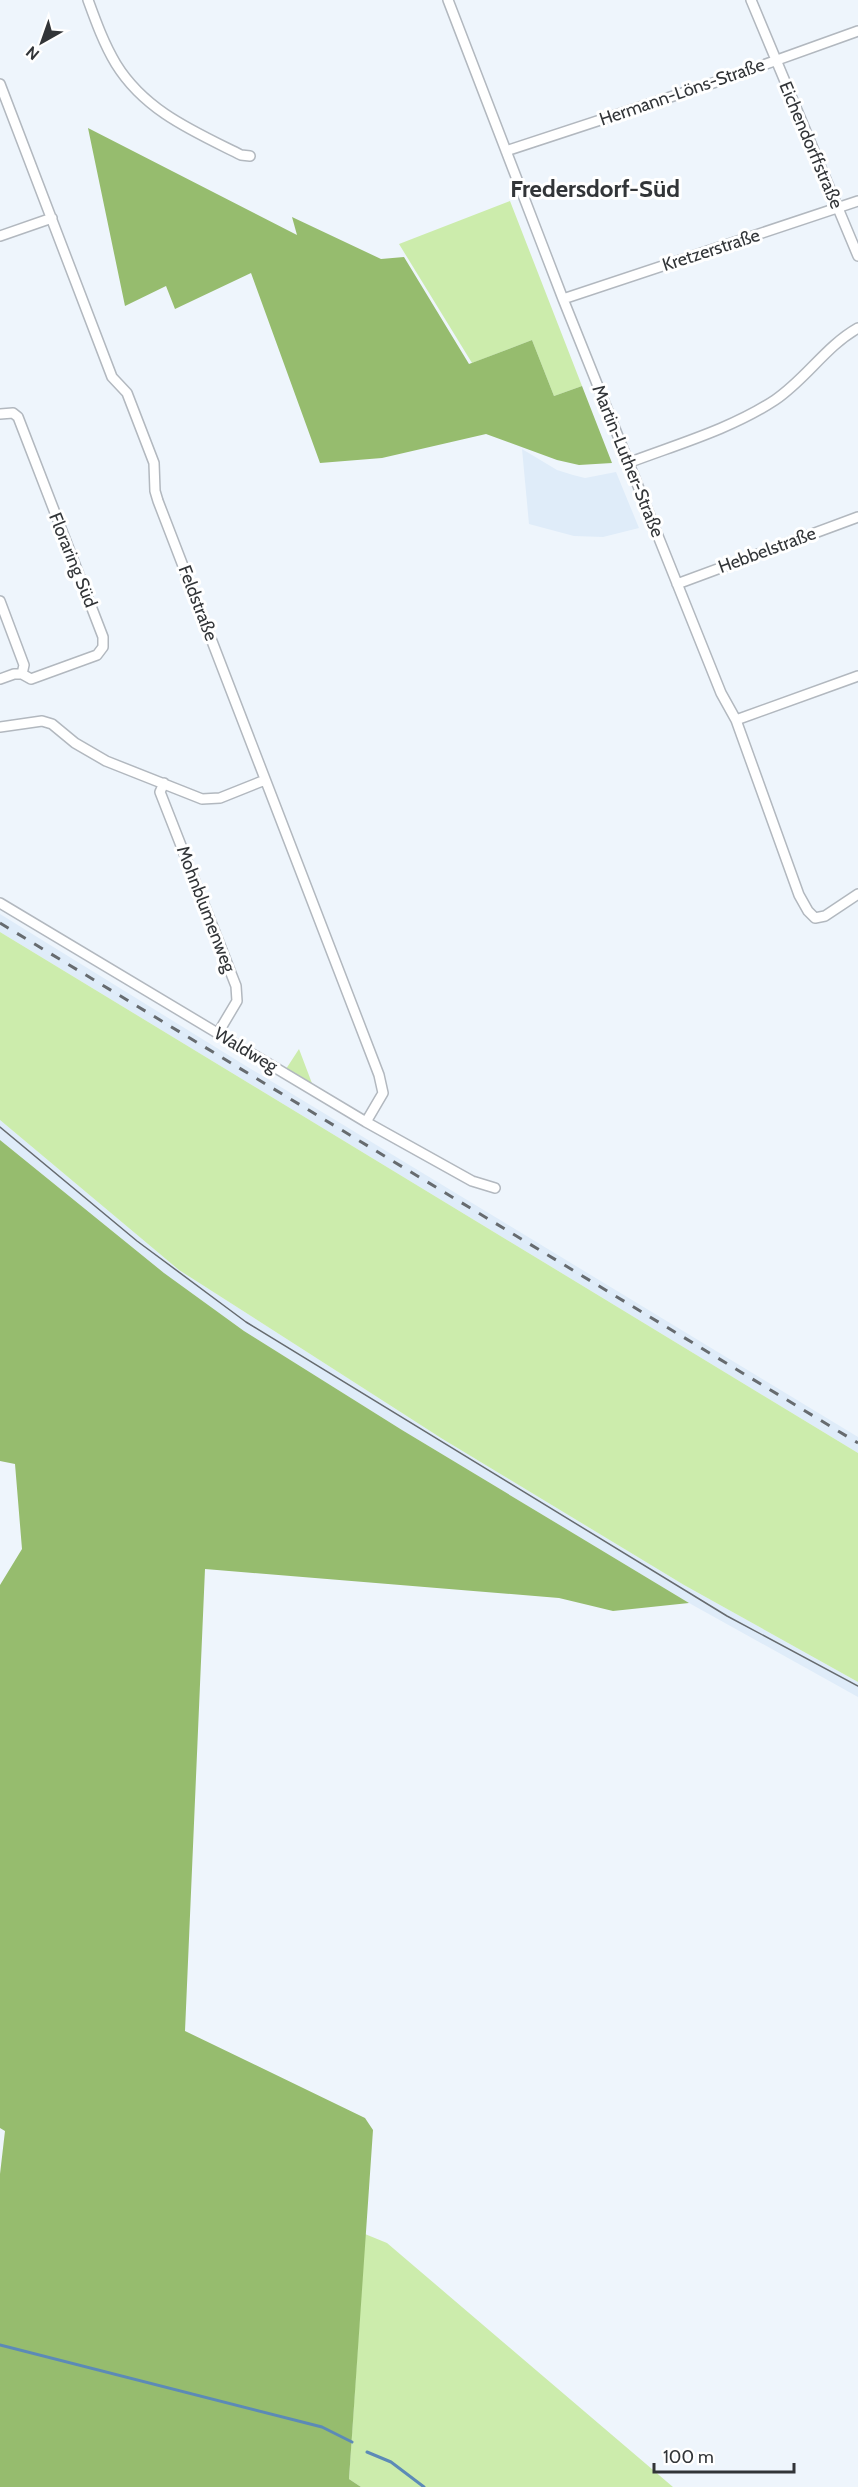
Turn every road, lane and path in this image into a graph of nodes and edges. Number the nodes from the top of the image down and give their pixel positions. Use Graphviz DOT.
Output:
graph roads {
  1 [pos="88,0"];
  2 [pos="448,0"];
  3 [pos="750,0"];
  4 [pos="858,31"];
  5 [pos="775,60"];
  6 [pos="0,84"];
  7 [pos="506,151"];
  8 [pos="250,156"];
  9 [pos="858,201"];
  10 [pos="837,208"];
  11 [pos="52,218"];
  12 [pos="0,236"];
  13 [pos="858,256"];
  14 [pos="564,299"];
  15 [pos="858,328"];
  16 [pos="0,414"];
  17 [pos="628,463"];
  18 [pos="858,517"];
  19 [pos="677,584"];
  20 [pos="0,601"];
  21 [pos="22,674"];
  22 [pos="858,676"];
  23 [pos="0,679"];
  24 [pos="736,720"];
  25 [pos="0,726"];
  26 [pos="265,780"];
  27 [pos="164,783"];
  28 [pos="858,894"];
  29 [pos="0,903"];
  30 [pos="218,1033"];
  31 [pos="366,1122"];
  32 [pos="495,1188"];
  1 -- 8 [label="street"];
  2 -- 7 [label="street, Martin-Luther-Straße"];
  3 -- 5 [label="street, Eichendorffstraße"];
  4 -- 5 [label="street, Hermann-Löns-Straße"];
  5 -- 7 [label="street, Hermann-Löns-Straße"];
  5 -- 10 [label="street, Eichendorffstraße"];
  6 -- 11 [label="street, Feldstraße"];
  7 -- 14 [label="street, Martin-Luther-Straße"];
  9 -- 10 [label="street, Kretzerstraße"];
  10 -- 13 [label="street, Eichendorffstraße"];
  10 -- 14 [label="street, Kretzerstraße"];
  11 -- 12 [label="street"];
  11 -- 26 [label="street, Feldstraße"];
  14 -- 17 [label="street, Martin-Luther-Straße"];
  15 -- 17 [label="street"];
  16 -- 21 [label="street, Floraring Süd"];
  17 -- 19 [label="street, Martin-Luther-Straße"];
  18 -- 19 [label="street, Hebbelstraße"];
  19 -- 24 [label="street, Martin-Luther-Straße"];
  20 -- 21 [label="street"];
  21 -- 23 [label="street"];
  22 -- 24 [label="street"];
  24 -- 28 [label="street, Martin-Luther-Straße"];
  25 -- 27 [label="street"];
  26 -- 27 [label="street"];
  26 -- 31 [label="street, Feldstraße"];
  27 -- 30 [label="street, Mohnblumenweg"];
  29 -- 30 [label="street, Waldweg"];
  30 -- 31 [label="street, Waldweg"];
  31 -- 32 [label="street, Waldweg"];
}
